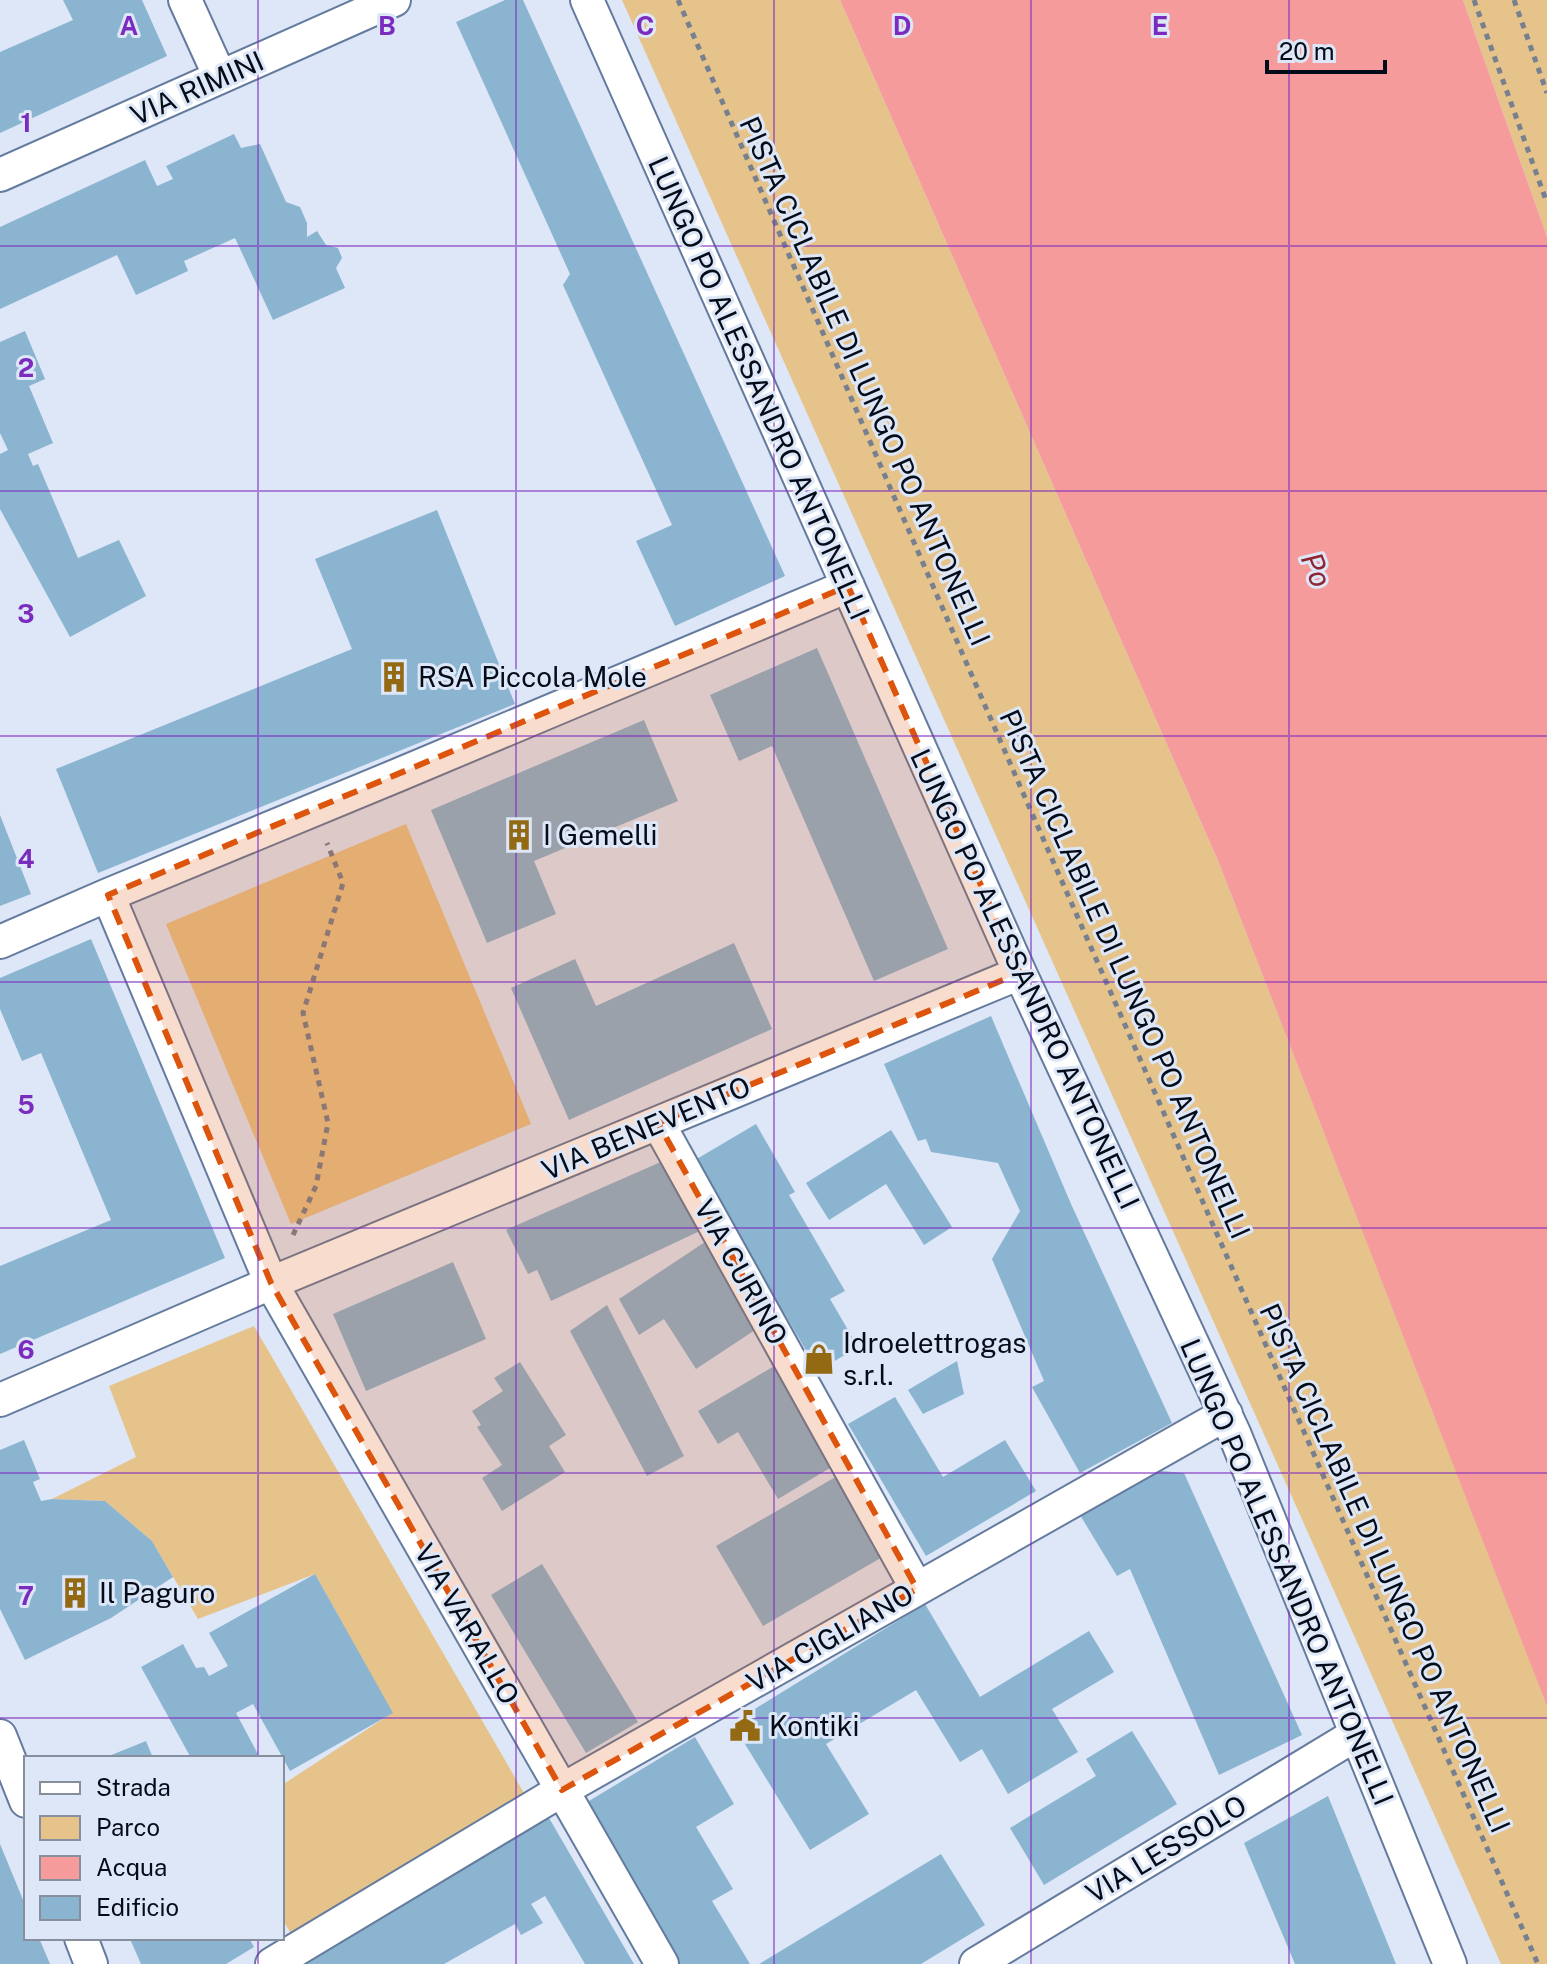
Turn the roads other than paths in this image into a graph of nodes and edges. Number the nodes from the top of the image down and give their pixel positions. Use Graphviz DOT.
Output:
graph roads {
  1 [pos="185,0"];
  2 [pos="394,0"];
  3 [pos="587,0"];
  4 [pos="220,77"];
  5 [pos="0,175"];
  6 [pos="848,586"];
  7 [pos="108,895"];
  8 [pos="0,942"];
  9 [pos="1020,973"];
  10 [pos="658,1123"];
  11 [pos="271,1283"];
  12 [pos="0,1400"];
  13 [pos="1226,1414"];
  14 [pos="917,1589"];
  15 [pos="1355,1735"];
  16 [pos="0,1736"];
  17 [pos="562,1790"];
  18 [pos="24,1796"];
  19 [pos="82,1940"];
  20 [pos="91,1964"];
  21 [pos="272,1964"];
  22 [pos="662,1964"];
  23 [pos="976,1964"];
  24 [pos="1450,1964"];
  1 -- 4 [label="street"];
  2 -- 4 [label="street, VIA RIMINI"];
  3 -- 6 [label="street, LUNGO PO ALESSANDRO ANTONELLI"];
  4 -- 5 [label="street, VIA RIMINI"];
  6 -- 7 [label="street"];
  6 -- 9 [label="street, LUNGO PO ALESSANDRO ANTONELLI"];
  7 -- 8 [label="street"];
  7 -- 11 [label="street"];
  9 -- 10 [label="street, VIA BENEVENTO"];
  9 -- 13 [label="street, LUNGO PO ALESSANDRO ANTONELLI"];
  10 -- 11 [label="street, VIA BENEVENTO"];
  10 -- 14 [label="street, VIA CURINO"];
  11 -- 12 [label="street, VIA BENEVENTO"];
  11 -- 17 [label="street, VIA VARALLO"];
  13 -- 14 [label="street, VIA CIGLIANO"];
  13 -- 15 [label="street, LUNGO PO ALESSANDRO ANTONELLI"];
  14 -- 17 [label="street, VIA CIGLIANO"];
  15 -- 23 [label="street, VIA LESSOLO"];
  15 -- 24 [label="street, LUNGO PO ALESSANDRO ANTONELLI"];
  16 -- 18 [label="street"];
  17 -- 21 [label="street, VIA CIGLIANO"];
  17 -- 22 [label="street, VIA VARALLO"];
  19 -- 20 [label="street"];
}
